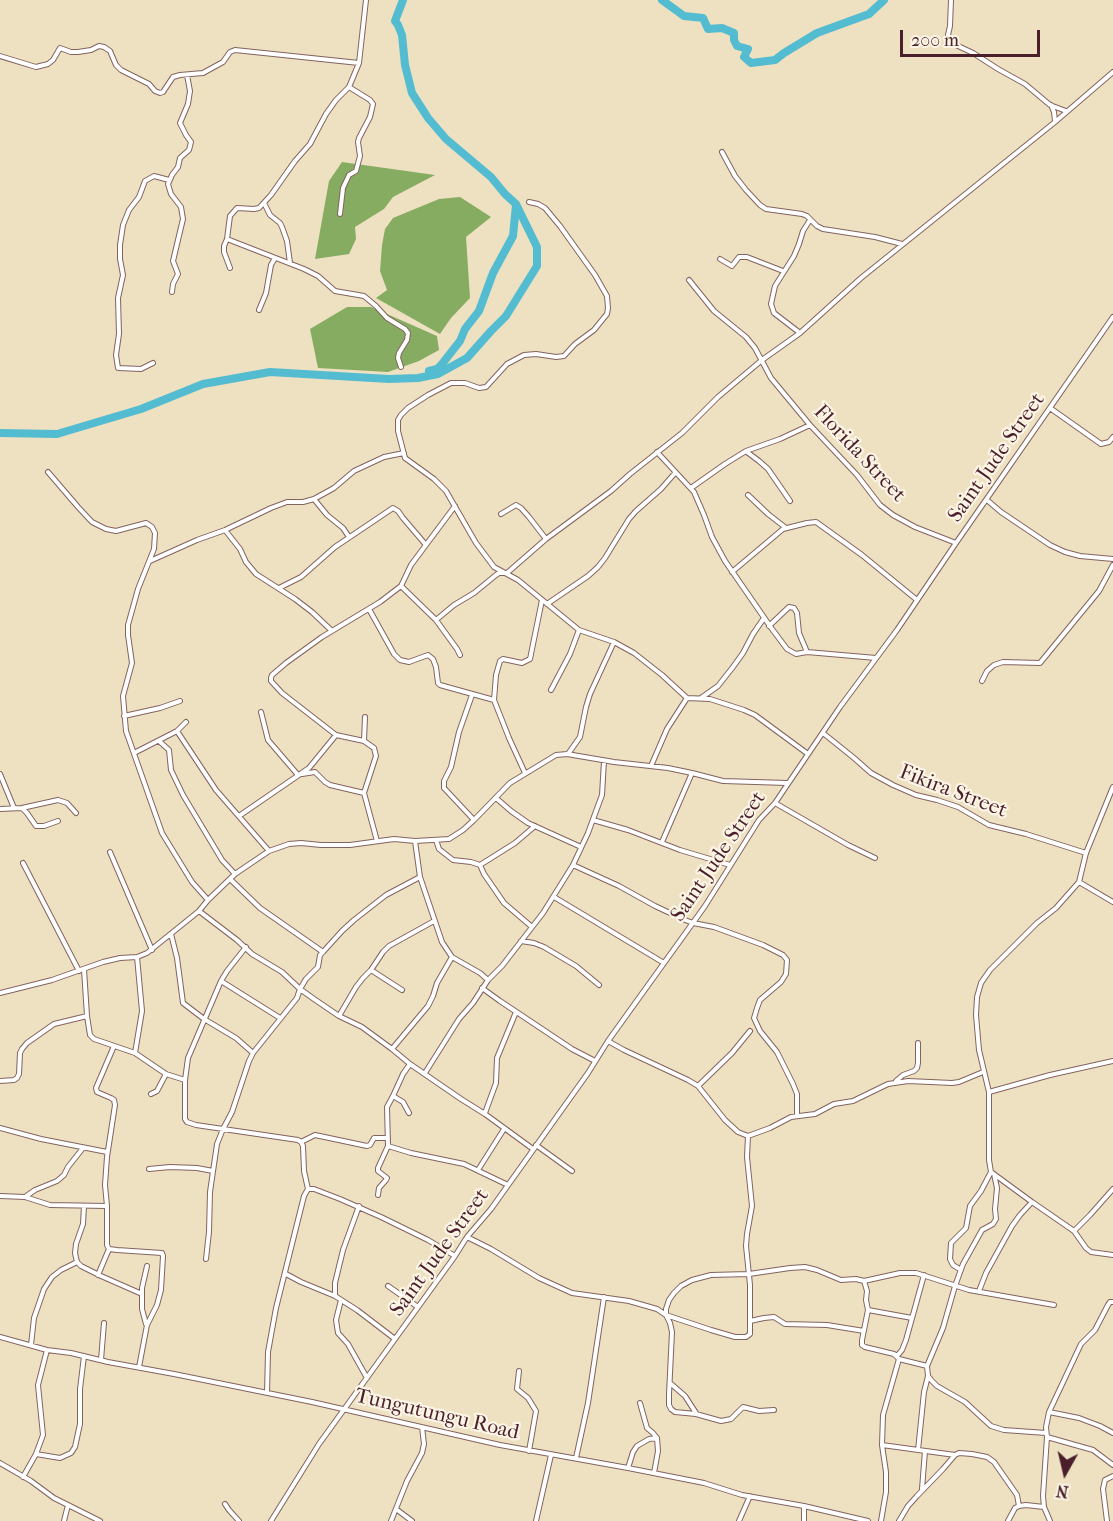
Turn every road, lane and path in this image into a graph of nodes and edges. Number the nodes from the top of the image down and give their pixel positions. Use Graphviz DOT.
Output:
graph roads {
  1 [pos="366,0"];
  2 [pos="951,0"];
  3 [pos="0,56"];
  4 [pos="359,63"];
  5 [pos="1113,72"];
  6 [pos="187,75"];
  7 [pos="349,87"];
  8 [pos="1050,105"];
  9 [pos="1066,111"];
  10 [pos="1055,122"];
  11 [pos="722,152"];
  12 [pos="169,180"];
  13 [pos="264,202"];
  14 [pos="529,202"];
  15 [pos="340,214"];
  16 [pos="810,220"];
  17 [pos="227,239"];
  18 [pos="903,244"];
  19 [pos="275,258"];
  20 [pos="720,259"];
  21 [pos="290,263"];
  22 [pos="231,268"];
  23 [pos="783,271"];
  24 [pos="689,280"];
  25 [pos="172,292"];
  26 [pos="259,310"];
  27 [pos="1113,317"];
  28 [pos="800,333"];
  29 [pos="762,360"];
  30 [pos="153,363"];
  31 [pos="401,367"];
  32 [pos="1050,408"];
  33 [pos="810,425"];
  34 [pos="1113,437"];
  35 [pos="746,451"];
  36 [pos="657,452"];
  37 [pos="404,453"];
  38 [pos="48,472"];
  39 [pos="675,473"];
  40 [pos="691,488"];
  41 [pos="748,495"];
  42 [pos="314,500"];
  43 [pos="987,500"];
  44 [pos="790,501"];
  45 [pos="455,506"];
  46 [pos="501,514"];
  47 [pos="786,528"];
  48 [pos="225,530"];
  49 [pos="349,537"];
  50 [pos="546,538"];
  51 [pos="956,543"];
  52 [pos="426,545"];
  53 [pos="1113,559"];
  54 [pos="150,561"];
  55 [pos="1113,565"];
  56 [pos="732,572"];
  57 [pos="507,573"];
  58 [pos="401,586"];
  59 [pos="279,588"];
  60 [pos="542,600"];
  61 [pos="917,600"];
  62 [pos="547,604"];
  63 [pos="369,609"];
  64 [pos="764,618"];
  65 [pos="436,620"];
  66 [pos="769,626"];
  67 [pos="579,630"];
  68 [pos="332,631"];
  69 [pos="614,642"];
  70 [pos="807,652"];
  71 [pos="459,656"];
  72 [pos="877,658"];
  73 [pos="982,681"];
  74 [pos="551,690"];
  75 [pos="472,695"];
  76 [pos="687,698"];
  77 [pos="700,699"];
  78 [pos="494,700"];
  79 [pos="180,701"];
  80 [pos="261,712"];
  81 [pos="124,716"];
  82 [pos="365,717"];
  83 [pos="186,722"];
  84 [pos="177,731"];
  85 [pos="823,733"];
  86 [pos="336,735"];
  87 [pos="159,741"];
  88 [pos="364,741"];
  89 [pos="134,753"];
  90 [pos="567,754"];
  91 [pos="808,754"];
  92 [pos="604,761"];
  93 [pos="651,766"];
  94 [pos="525,773"];
  95 [pos="692,773"];
  96 [pos="0,774"];
  97 [pos="297,776"];
  98 [pos="787,783"];
  99 [pos="1113,787"];
  100 [pos="364,793"];
  101 [pos="496,798"];
  102 [pos="775,803"];
  103 [pos="14,808"];
  104 [pos="22,808"];
  105 [pos="0,809"];
  106 [pos="76,813"];
  107 [pos="239,816"];
  108 [pos="474,820"];
  109 [pos="593,820"];
  110 [pos="58,821"];
  111 [pos="535,826"];
  112 [pos="377,840"];
  113 [pos="436,840"];
  114 [pos="415,841"];
  115 [pos="662,843"];
  116 [pos="581,847"];
  117 [pos="269,851"];
  118 [pos="110,852"];
  119 [pos="1086,854"];
  120 [pos="875,858"];
  121 [pos="23,863"];
  122 [pos="480,865"];
  123 [pos="573,865"];
  124 [pos="730,865"];
  125 [pos="235,874"];
  126 [pos="420,877"];
  127 [pos="230,879"];
  128 [pos="1078,882"];
  129 [pos="554,897"];
  130 [pos="208,900"];
  131 [pos="1113,902"];
  132 [pos="199,911"];
  133 [pos="434,921"];
  134 [pos="693,923"];
  135 [pos="532,927"];
  136 [pos="171,934"];
  137 [pos="521,941"];
  138 [pos="246,947"];
  139 [pos="152,950"];
  140 [pos="323,952"];
  141 [pos="137,957"];
  142 [pos="452,957"];
  143 [pos="664,963"];
  144 [pos="84,969"];
  145 [pos="371,970"];
  146 [pos="79,971"];
  147 [pos="488,980"];
  148 [pos="221,981"];
  149 [pos="599,985"];
  150 [pos="482,988"];
  151 [pos="300,989"];
  152 [pos="402,990"];
  153 [pos="0,993"];
  154 [pos="516,1012"];
  155 [pos="339,1016"];
  156 [pos="87,1017"];
  157 [pos="280,1018"];
  158 [pos="204,1019"];
  159 [pos="750,1031"];
  160 [pos="608,1041"];
  161 [pos="918,1043"];
  162 [pos="114,1046"];
  163 [pos="392,1049"];
  164 [pos="135,1053"];
  165 [pos="253,1053"];
  166 [pos="595,1061"];
  167 [pos="1113,1061"];
  168 [pos="410,1064"];
  169 [pos="983,1072"];
  170 [pos="425,1073"];
  171 [pos="166,1074"];
  172 [pos="185,1080"];
  173 [pos="0,1081"];
  174 [pos="896,1082"];
  175 [pos="698,1086"];
  176 [pos="989,1092"];
  177 [pos="151,1094"];
  178 [pos="393,1096"];
  179 [pos="409,1113"];
  180 [pos="485,1114"];
  181 [pos="797,1116"];
  182 [pos="0,1128"];
  183 [pos="223,1129"];
  184 [pos="504,1129"];
  185 [pos="748,1136"];
  186 [pos="388,1138"];
  187 [pos="302,1142"];
  188 [pos="388,1146"];
  189 [pos="535,1147"];
  190 [pos="83,1148"];
  191 [pos="107,1152"];
  192 [pos="149,1169"];
  193 [pos="478,1170"];
  194 [pos="572,1171"];
  195 [pos="213,1172"];
  196 [pos="992,1173"];
  197 [pos="508,1185"];
  198 [pos="308,1189"];
  199 [pos="1113,1189"];
  200 [pos="378,1195"];
  201 [pos="0,1196"];
  202 [pos="25,1197"];
  203 [pos="1032,1202"];
  204 [pos="84,1206"];
  205 [pos="107,1206"];
  206 [pos="358,1206"];
  207 [pos="1074,1231"];
  208 [pos="467,1237"];
  209 [pos="109,1249"];
  210 [pos="1113,1255"];
  211 [pos="455,1256"];
  212 [pos="206,1259"];
  213 [pos="77,1262"];
  214 [pos="147,1266"];
  215 [pos="961,1270"];
  216 [pos="285,1274"];
  217 [pos="748,1274"];
  218 [pos="98,1275"];
  219 [pos="924,1275"];
  220 [pos="864,1281"];
  221 [pos="388,1286"];
  222 [pos="955,1286"];
  223 [pos="979,1291"];
  224 [pos="142,1294"];
  225 [pos="335,1296"];
  226 [pos="604,1297"];
  227 [pos="341,1300"];
  228 [pos="1113,1302"];
  229 [pos="1054,1305"];
  230 [pos="418,1307"];
  231 [pos="868,1310"];
  232 [pos="666,1316"];
  233 [pos="912,1318"];
  234 [pos="750,1321"];
  235 [pos="104,1323"];
  236 [pos="147,1325"];
  237 [pos="864,1330"];
  238 [pos="0,1337"];
  239 [pos="395,1339"];
  240 [pos="31,1345"];
  241 [pos="47,1350"];
  242 [pos="84,1356"];
  243 [pos="898,1358"];
  244 [pos="100,1360"];
  245 [pos="927,1366"];
  246 [pos="139,1367"];
  247 [pos="519,1371"];
  248 [pos="928,1376"];
  249 [pos="367,1378"];
  250 [pos="670,1383"];
  251 [pos="267,1393"];
  252 [pos="640,1403"];
  253 [pos="344,1409"];
  254 [pos="774,1410"];
  255 [pos="1049,1412"];
  256 [pos="696,1414"];
  257 [pos="422,1427"];
  258 [pos="1113,1432"];
  259 [pos="1047,1435"];
  260 [pos="657,1438"];
  261 [pos="882,1445"];
  262 [pos="918,1450"];
  263 [pos="529,1451"];
  264 [pos="925,1451"];
  265 [pos="36,1454"];
  266 [pos="552,1455"];
  267 [pos="955,1455"];
  268 [pos="576,1458"];
  269 [pos="0,1463"];
  270 [pos="1113,1465"];
  271 [pos="628,1468"];
  272 [pos="654,1473"];
  273 [pos="1113,1476"];
  274 [pos="23,1477"];
  275 [pos="922,1490"];
  276 [pos="750,1496"];
  277 [pos="225,1504"];
  278 [pos="68,1505"];
  279 [pos="804,1506"];
  280 [pos="1019,1506"];
  281 [pos="1044,1507"];
  282 [pos="396,1509"];
  283 [pos="840,1515"];
  284 [pos="64,1521"];
  285 [pos="100,1521"];
  286 [pos="240,1521"];
  287 [pos="271,1521"];
  288 [pos="391,1521"];
  289 [pos="412,1521"];
  290 [pos="536,1521"];
  291 [pos="739,1521"];
  292 [pos="802,1521"];
  293 [pos="837,1521"];
  294 [pos="868,1521"];
  295 [pos="881,1521"];
  296 [pos="899,1521"];
  297 [pos="1008,1521"];
  298 [pos="1050,1521"];
  299 [pos="1107,1521"];
  1 -- 4 [label="street"];
  2 -- 8 [label="street"];
  3 -- 6 [label="street"];
  4 -- 6 [label="street"];
  4 -- 7 [label="street"];
  5 -- 9 [label="street"];
  6 -- 12 [label="street"];
  7 -- 13 [label="street"];
  7 -- 15 [label="street"];
  8 -- 9 [label="street"];
  8 -- 10 [label="street"];
  9 -- 10 [label="street"];
  10 -- 18 [label="street"];
  11 -- 16 [label="street"];
  12 -- 25 [label="street"];
  12 -- 30 [label="street"];
  13 -- 17 [label="street"];
  13 -- 21 [label="street"];
  14 -- 37 [label="street"];
  16 -- 18 [label="street"];
  16 -- 23 [label="street"];
  17 -- 19 [label="street"];
  17 -- 22 [label="street"];
  18 -- 28 [label="street"];
  19 -- 21 [label="street"];
  19 -- 26 [label="street"];
  20 -- 23 [label="street"];
  21 -- 31 [label="street"];
  23 -- 28 [label="street"];
  24 -- 29 [label="street, Florida Street"];
  27 -- 32 [label="street, Saint Jude Street"];
  28 -- 29 [label="street"];
  29 -- 33 [label="street, Florida Street"];
  29 -- 36 [label="street"];
  32 -- 34 [label="street"];
  32 -- 43 [label="street, Saint Jude Street"];
  33 -- 35 [label="street"];
  33 -- 51 [label="street, Florida Street"];
  35 -- 40 [label="street"];
  35 -- 44 [label="street"];
  36 -- 39 [label="street"];
  36 -- 50 [label="street"];
  37 -- 42 [label="street"];
  37 -- 45 [label="street"];
  38 -- 54 [label="street"];
  39 -- 40 [label="street"];
  39 -- 62 [label="street"];
  40 -- 56 [label="street"];
  41 -- 47 [label="street"];
  42 -- 48 [label="street"];
  42 -- 49 [label="street"];
  43 -- 51 [label="street, Saint Jude Street"];
  43 -- 53 [label="street"];
  45 -- 52 [label="street"];
  45 -- 57 [label="street"];
  46 -- 50 [label="street"];
  47 -- 56 [label="street"];
  47 -- 61 [label="street"];
  48 -- 54 [label="street"];
  48 -- 59 [label="street"];
  49 -- 52 [label="street"];
  49 -- 59 [label="street"];
  50 -- 57 [label="street"];
  51 -- 61 [label="street, Saint Jude Street"];
  52 -- 58 [label="street"];
  54 -- 81 [label="street"];
  55 -- 73 [label="street"];
  56 -- 64 [label="street"];
  57 -- 60 [label="street"];
  57 -- 65 [label="street"];
  58 -- 63 [label="street"];
  58 -- 65 [label="street"];
  59 -- 68 [label="street"];
  60 -- 62 [label="street"];
  60 -- 78 [label="street"];
  61 -- 72 [label="street, Saint Jude Street"];
  62 -- 67 [label="street"];
  63 -- 68 [label="street"];
  63 -- 75 [label="street"];
  64 -- 66 [label="street"];
  64 -- 77 [label="street"];
  65 -- 71 [label="street"];
  66 -- 70 [label="street"];
  66 -- 70 [label="street"];
  67 -- 69 [label="street"];
  67 -- 74 [label="street"];
  68 -- 86 [label="street"];
  69 -- 76 [label="street"];
  69 -- 90 [label="street"];
  70 -- 72 [label="street"];
  72 -- 85 [label="street, Saint Jude Street"];
  75 -- 78 [label="street"];
  75 -- 108 [label="street"];
  76 -- 77 [label="street"];
  76 -- 93 [label="street"];
  77 -- 91 [label="street"];
  78 -- 94 [label="street"];
  79 -- 81 [label="street"];
  80 -- 97 [label="street"];
  81 -- 89 [label="street"];
  82 -- 88 [label="street"];
  83 -- 84 [label="street"];
  84 -- 87 [label="street"];
  84 -- 107 [label="street"];
  85 -- 91 [label="street, Saint Jude Street"];
  85 -- 119 [label="street, Fikira Street"];
  86 -- 88 [label="street"];
  86 -- 97 [label="street"];
  87 -- 89 [label="street"];
  87 -- 125 [label="street"];
  88 -- 100 [label="street"];
  89 -- 130 [label="street"];
  90 -- 92 [label="street"];
  90 -- 94 [label="street"];
  91 -- 98 [label="street, Saint Jude Street"];
  92 -- 93 [label="street"];
  92 -- 109 [label="street"];
  93 -- 95 [label="street"];
  94 -- 101 [label="street"];
  95 -- 98 [label="street"];
  95 -- 115 [label="street"];
  96 -- 103 [label="street"];
  97 -- 100 [label="street"];
  97 -- 107 [label="street"];
  98 -- 102 [label="street, Saint Jude Street"];
  99 -- 119 [label="street"];
  100 -- 112 [label="street"];
  101 -- 108 [label="street"];
  101 -- 111 [label="street"];
  102 -- 120 [label="street"];
  102 -- 124 [label="street, Saint Jude Street"];
  103 -- 104 [label="street"];
  103 -- 105 [label="street"];
  104 -- 106 [label="street"];
  104 -- 110 [label="street"];
  107 -- 117 [label="street"];
  108 -- 113 [label="street"];
  109 -- 115 [label="street"];
  109 -- 116 [label="street"];
  111 -- 116 [label="street"];
  111 -- 122 [label="street"];
  112 -- 114 [label="street"];
  112 -- 117 [label="street"];
  113 -- 114 [label="street"];
  113 -- 122 [label="street"];
  114 -- 126 [label="street"];
  115 -- 124 [label="street"];
  116 -- 123 [label="street"];
  117 -- 125 [label="street"];
  118 -- 139 [label="street"];
  119 -- 128 [label="street"];
  121 -- 146 [label="street"];
  122 -- 135 [label="street"];
  123 -- 129 [label="street"];
  123 -- 134 [label="street"];
  124 -- 134 [label="street, Saint Jude Street"];
  125 -- 127 [label="street"];
  126 -- 133 [label="street"];
  126 -- 140 [label="street"];
  127 -- 130 [label="street"];
  127 -- 140 [label="street"];
  128 -- 131 [label="street"];
  128 -- 169 [label="street"];
  129 -- 135 [label="street"];
  129 -- 143 [label="street"];
  130 -- 132 [label="street"];
  132 -- 136 [label="street"];
  132 -- 138 [label="street"];
  133 -- 142 [label="street"];
  133 -- 145 [label="street"];
  134 -- 143 [label="street, Saint Jude Street"];
  134 -- 181 [label="street"];
  135 -- 137 [label="street"];
  136 -- 139 [label="street"];
  136 -- 158 [label="street"];
  137 -- 147 [label="street"];
  137 -- 149 [label="street"];
  138 -- 148 [label="street"];
  138 -- 151 [label="street"];
  139 -- 141 [label="street"];
  140 -- 151 [label="street"];
  141 -- 144 [label="street"];
  141 -- 164 [label="street"];
  142 -- 147 [label="street"];
  142 -- 163 [label="street"];
  143 -- 160 [label="street, Saint Jude Street"];
  144 -- 146 [label="street"];
  144 -- 156 [label="street"];
  145 -- 152 [label="street"];
  145 -- 155 [label="street"];
  146 -- 153 [label="street"];
  147 -- 150 [label="street"];
  148 -- 157 [label="street"];
  148 -- 158 [label="street"];
  150 -- 154 [label="street"];
  150 -- 170 [label="street"];
  151 -- 155 [label="street"];
  151 -- 157 [label="street"];
  154 -- 166 [label="street"];
  154 -- 180 [label="street"];
  155 -- 163 [label="street"];
  156 -- 162 [label="street"];
  156 -- 173 [label="street"];
  157 -- 165 [label="street"];
  158 -- 165 [label="street"];
  158 -- 172 [label="street"];
  159 -- 175 [label="street"];
  160 -- 166 [label="street, Saint Jude Street"];
  160 -- 175 [label="street"];
  161 -- 174 [label="street"];
  162 -- 164 [label="street"];
  162 -- 191 [label="street"];
  163 -- 168 [label="street"];
  164 -- 171 [label="street"];
  165 -- 183 [label="street"];
  166 -- 189 [label="street, Saint Jude Street"];
  167 -- 176 [label="street"];
  168 -- 170 [label="street"];
  168 -- 178 [label="street"];
  169 -- 174 [label="street"];
  169 -- 176 [label="street"];
  170 -- 180 [label="street"];
  171 -- 172 [label="street"];
  171 -- 177 [label="street"];
  172 -- 183 [label="street"];
  174 -- 181 [label="street"];
  175 -- 185 [label="street"];
  176 -- 196 [label="street"];
  178 -- 179 [label="street"];
  178 -- 186 [label="street"];
  180 -- 184 [label="street"];
  181 -- 185 [label="street"];
  182 -- 190 [label="street"];
  183 -- 187 [label="street"];
  183 -- 195 [label="street"];
  184 -- 189 [label="street"];
  184 -- 193 [label="street"];
  185 -- 217 [label="street"];
  186 -- 187 [label="street"];
  186 -- 188 [label="street"];
  187 -- 198 [label="street"];
  188 -- 193 [label="street"];
  188 -- 200 [label="street"];
  189 -- 194 [label="street"];
  189 -- 197 [label="street, Saint Jude Street"];
  190 -- 191 [label="street"];
  190 -- 202 [label="street"];
  191 -- 205 [label="street"];
  192 -- 195 [label="street"];
  193 -- 197 [label="street"];
  195 -- 212 [label="street"];
  196 -- 203 [label="street"];
  196 -- 215 [label="street"];
  196 -- 215 [label="street"];
  197 -- 208 [label="street, Saint Jude Street"];
  198 -- 206 [label="street"];
  198 -- 216 [label="street"];
  199 -- 207 [label="street"];
  201 -- 202 [label="street"];
  202 -- 204 [label="street"];
  203 -- 207 [label="street"];
  203 -- 223 [label="street"];
  204 -- 205 [label="street"];
  204 -- 213 [label="street"];
  205 -- 209 [label="street"];
  206 -- 211 [label="street"];
  206 -- 225 [label="street"];
  207 -- 210 [label="street"];
  208 -- 211 [label="street, Saint Jude Street"];
  208 -- 226 [label="street"];
  209 -- 218 [label="street"];
  209 -- 236 [label="street"];
  211 -- 230 [label="street, Saint Jude Street"];
  213 -- 218 [label="street"];
  213 -- 240 [label="street"];
  214 -- 224 [label="street"];
  215 -- 222 [label="street"];
  216 -- 225 [label="street"];
  216 -- 251 [label="street"];
  217 -- 220 [label="street"];
  217 -- 232 [label="street"];
  217 -- 234 [label="street"];
  218 -- 224 [label="street"];
  219 -- 220 [label="street"];
  219 -- 222 [label="street"];
  219 -- 233 [label="street"];
  220 -- 231 [label="street"];
  221 -- 230 [label="street"];
  222 -- 223 [label="street"];
  222 -- 245 [label="street"];
  223 -- 229 [label="street"];
  224 -- 236 [label="street"];
  225 -- 227 [label="street"];
  226 -- 232 [label="street"];
  226 -- 268 [label="street"];
  227 -- 239 [label="street"];
  227 -- 249 [label="street"];
  228 -- 255 [label="street"];
  230 -- 239 [label="street, Saint Jude Street"];
  231 -- 233 [label="street"];
  231 -- 237 [label="street"];
  232 -- 234 [label="street"];
  232 -- 250 [label="street"];
  233 -- 243 [label="street"];
  234 -- 237 [label="street"];
  235 -- 244 [label="street"];
  236 -- 246 [label="street"];
  237 -- 243 [label="street"];
  238 -- 240 [label="street, Tungutungu Road"];
  239 -- 249 [label="street, Saint Jude Street"];
  240 -- 241 [label="street, Tungutungu Road"];
  241 -- 242 [label="street, Tungutungu Road"];
  241 -- 265 [label="street"];
  242 -- 244 [label="street, Tungutungu Road"];
  242 -- 265 [label="street"];
  243 -- 245 [label="street"];
  243 -- 261 [label="street"];
  244 -- 246 [label="street, Tungutungu Road"];
  245 -- 248 [label="street"];
  246 -- 251 [label="street, Tungutungu Road"];
  247 -- 263 [label="street"];
  248 -- 259 [label="street"];
  248 -- 262 [label="street"];
  249 -- 253 [label="street, Saint Jude Street"];
  250 -- 256 [label="street"];
  250 -- 256 [label="street"];
  251 -- 253 [label="street, Tungutungu Road"];
  252 -- 260 [label="street"];
  253 -- 257 [label="street, Tungutungu Road"];
  253 -- 287 [label="street, Saint Jude Street"];
  254 -- 256 [label="street"];
  255 -- 258 [label="street"];
  255 -- 259 [label="street"];
  257 -- 263 [label="street, Tungutungu Road"];
  257 -- 282 [label="street"];
  259 -- 270 [label="street"];
  259 -- 281 [label="street"];
  260 -- 271 [label="street"];
  260 -- 272 [label="street"];
  261 -- 262 [label="street"];
  261 -- 295 [label="street"];
  262 -- 264 [label="street"];
  263 -- 266 [label="street, Tungutungu Road"];
  264 -- 267 [label="street"];
  264 -- 275 [label="street"];
  265 -- 274 [label="street"];
  266 -- 268 [label="street, Tungutungu Road"];
  266 -- 290 [label="street"];
  267 -- 275 [label="street"];
  267 -- 280 [label="street"];
  268 -- 271 [label="street, Tungutungu Road"];
  269 -- 274 [label="street"];
  271 -- 272 [label="street, Tungutungu Road"];
  272 -- 276 [label="street, Tungutungu Road"];
  273 -- 299 [label="street"];
  274 -- 278 [label="street"];
  275 -- 296 [label="street"];
  276 -- 279 [label="street, Tungutungu Road"];
  276 -- 291 [label="street"];
  277 -- 286 [label="street"];
  278 -- 284 [label="street"];
  278 -- 285 [label="street"];
  279 -- 283 [label="street, Tungutungu Road"];
  279 -- 292 [label="street"];
  280 -- 281 [label="street"];
  280 -- 297 [label="street"];
  281 -- 298 [label="street"];
  282 -- 288 [label="street"];
  282 -- 289 [label="street"];
  283 -- 293 [label="street"];
  283 -- 294 [label="street, Tungutungu Road"];
}
